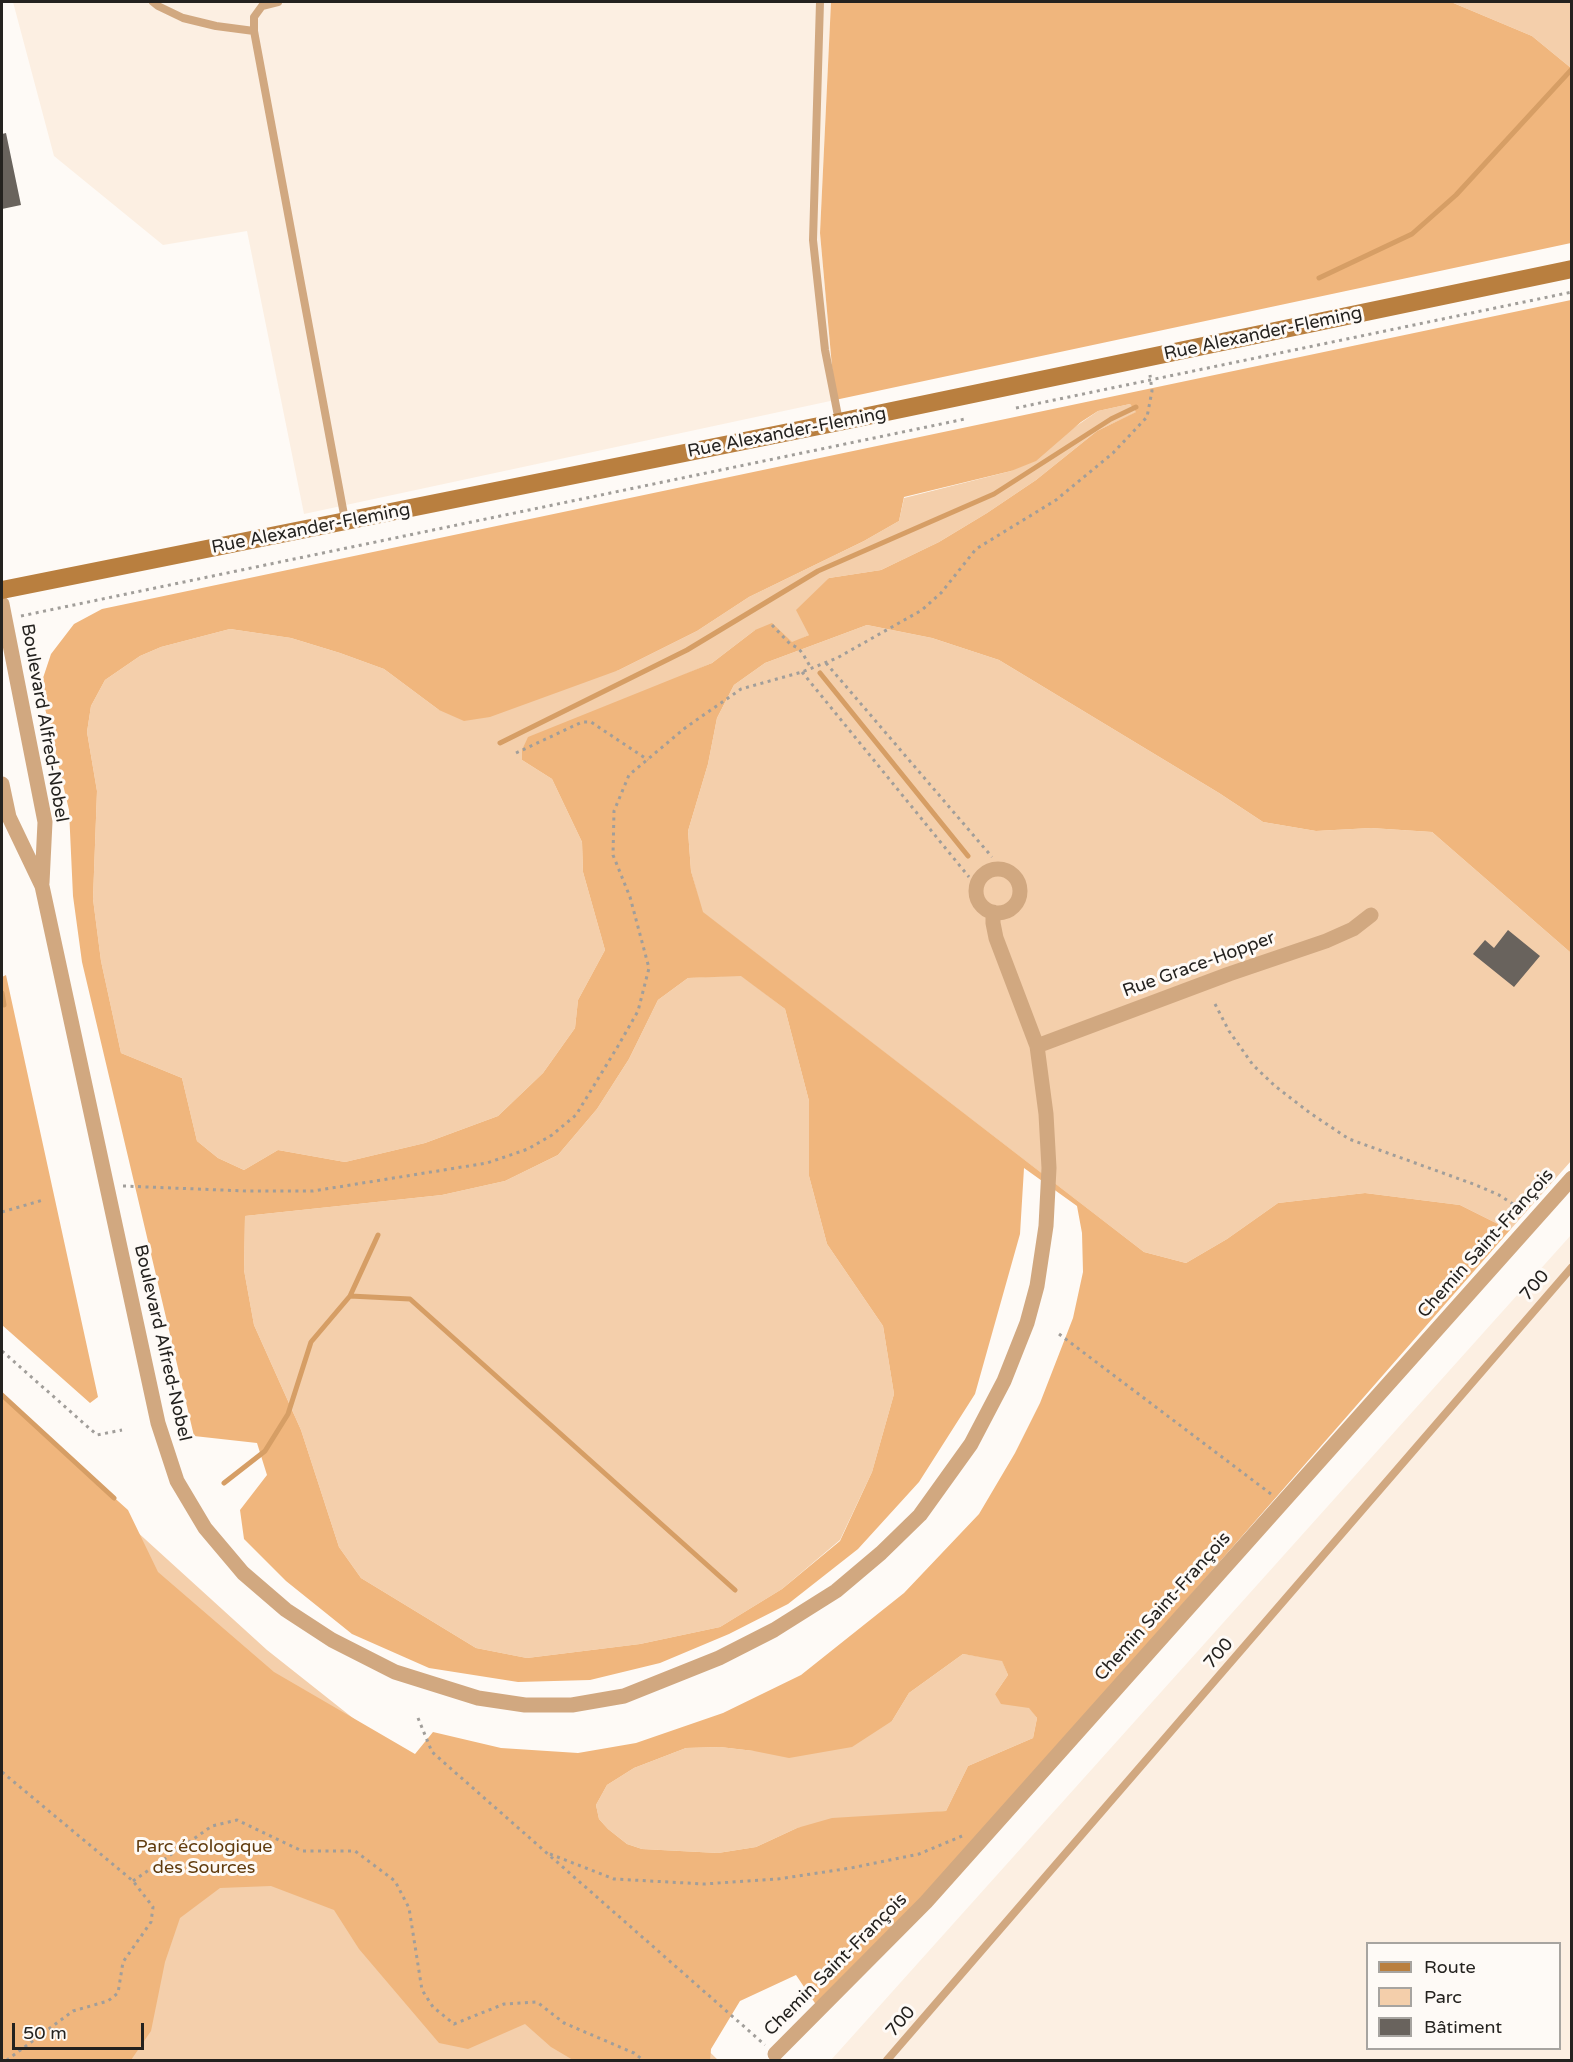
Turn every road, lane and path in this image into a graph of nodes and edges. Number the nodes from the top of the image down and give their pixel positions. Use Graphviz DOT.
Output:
graph roads {
  1 [pos="153,2"];
  2 [pos="278,2"];
  3 [pos="820,2"];
  4 [pos="254,31"];
  5 [pos="1572,269"];
  6 [pos="1572,292"];
  7 [pos="1147,358"];
  8 [pos="1151,380"];
  9 [pos="1016,408"];
  10 [pos="965,419"];
  11 [pos="839,422"];
  12 [pos="345,522"];
  13 [pos="2,590"];
  14 [pos="2,604"];
  15 [pos="15,617"];
  16 [pos="772,625"];
  17 [pos="826,663"];
  18 [pos="811,668"];
  19 [pos="802,672"];
  20 [pos="516,753"];
  21 [pos="648,760"];
  22 [pos="2,784"];
  23 [pos="992,857"];
  24 [pos="969,877"];
  25 [pos="42,886"];
  26 [pos="993,912"];
  27 [pos="1371,915"];
  28 [pos="1215,1004"];
  29 [pos="1037,1046"];
  30 [pos="1572,1178"];
  31 [pos="106,1185"];
  32 [pos="43,1200"];
  33 [pos="2,1212"];
  34 [pos="1535,1219"];
  35 [pos="1572,1267"];
  36 [pos="1059,1334"];
  37 [pos="2,1351"];
  38 [pos="122,1431"];
  39 [pos="1282,1503"];
  40 [pos="417,1718"];
  41 [pos="2,1772"];
  42 [pos="964,1836"];
  43 [pos="546,1852"];
  44 [pos="133,1881"];
  45 [pos="775,2058"];
  46 [pos="7,2061"];
  47 [pos="643,2061"];
  48 [pos="887,2061"];
  1 -- 4 [label="lane"];
  2 -- 4 [label="lane"];
  3 -- 11 [label="lane"];
  4 -- 12 [label="lane"];
  5 -- 7 [label="street, Rue Alexander-Fleming"];
  6 -- 8 [label="path, Rue Alexander-Fleming"];
  7 -- 8 [label="path"];
  7 -- 11 [label="street, Rue Alexander-Fleming"];
  8 -- 9 [label="path, Rue Alexander-Fleming"];
  8 -- 17 [label="path"];
  10 -- 15 [label="path, Rue Alexander-Fleming"];
  11 -- 12 [label="street, Rue Alexander-Fleming"];
  12 -- 13 [label="street, Rue Alexander-Fleming"];
  14 -- 25 [label="street, Boulevard Alfred-Nobel"];
  16 -- 18 [label="path"];
  17 -- 18 [label="path"];
  17 -- 23 [label="path"];
  18 -- 19 [label="path"];
  19 -- 21 [label="path"];
  19 -- 24 [label="path"];
  20 -- 21 [label="path"];
  21 -- 31 [label="path"];
  22 -- 25 [label="street, Boulevard Alfred-Nobel"];
  25 -- 31 [label="street, Boulevard Alfred-Nobel"];
  26 -- 29 [label="street, Boulevard Alfred-Nobel"];
  27 -- 29 [label="street, Rue Grace-Hopper"];
  28 -- 34 [label="path"];
  29 -- 31 [label="street, Boulevard Alfred-Nobel"];
  30 -- 34 [label="street, Chemin Saint-François"];
  32 -- 33 [label="path"];
  34 -- 39 [label="street, Chemin Saint-François"];
  35 -- 48 [label="lane, 700"];
  36 -- 39 [label="path"];
  37 -- 38 [label="path"];
  39 -- 45 [label="street, Chemin Saint-François"];
  40 -- 43 [label="path"];
  41 -- 44 [label="path"];
  42 -- 43 [label="path"];
  43 -- 45 [label="path"];
  44 -- 46 [label="path"];
  44 -- 47 [label="path"];
}
